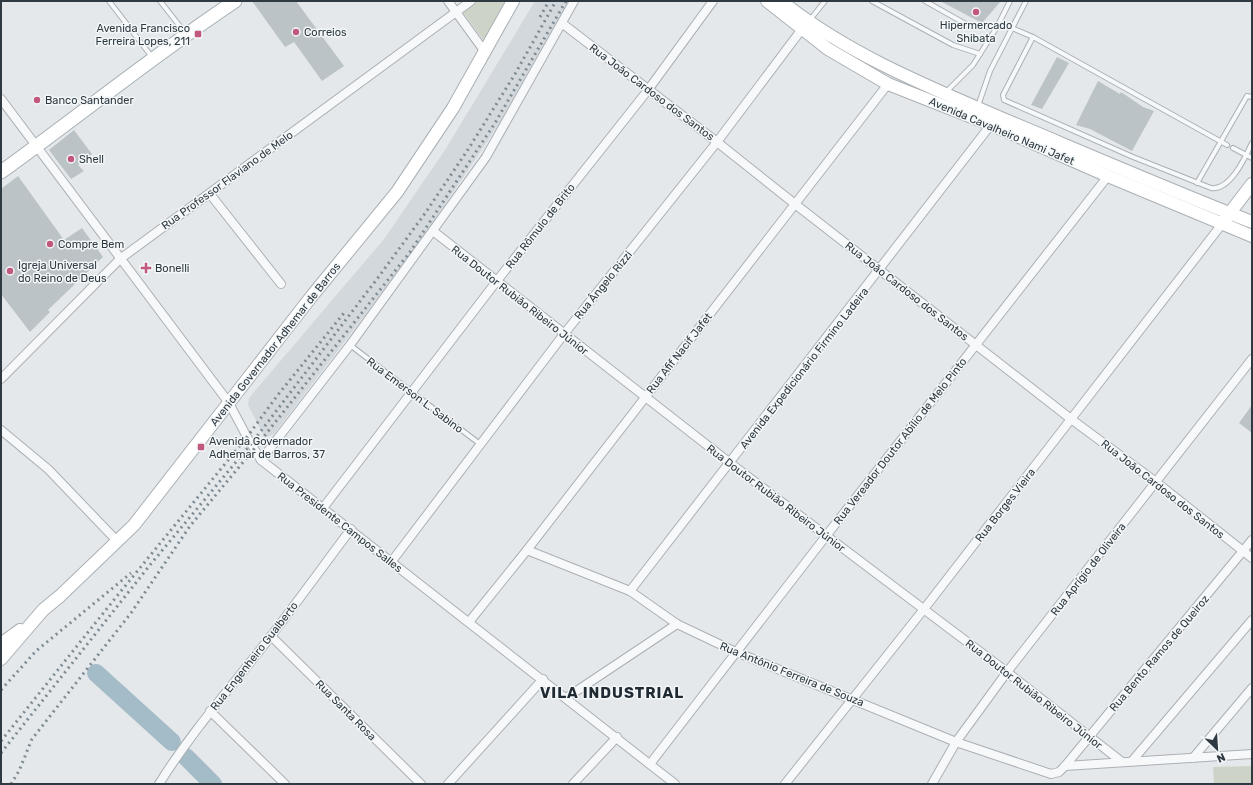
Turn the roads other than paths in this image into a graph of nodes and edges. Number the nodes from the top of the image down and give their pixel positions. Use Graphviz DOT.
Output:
graph roads {
  1 [pos="108,1"];
  2 [pos="160,1"];
  3 [pos="235,1"];
  4 [pos="448,1"];
  5 [pos="471,1"];
  6 [pos="513,1"];
  7 [pos="574,1"];
  8 [pos="714,1"];
  9 [pos="767,1"];
  10 [pos="781,1"];
  11 [pos="825,1"];
  12 [pos="872,1"];
  13 [pos="926,1"];
  14 [pos="1010,1"];
  15 [pos="1026,1"];
  16 [pos="456,11"];
  17 [pos="563,24"];
  18 [pos="805,25"];
  19 [pos="996,27"];
  20 [pos="1012,28"];
  21 [pos="186,34"];
  22 [pos="1033,37"];
  23 [pos="485,52"];
  24 [pos="980,54"];
  25 [pos="152,58"];
  26 [pos="888,84"];
  27 [pos="648,90"];
  28 [pos="944,93"];
  29 [pos="1252,97"];
  30 [pos="1,99"];
  31 [pos="978,108"];
  32 [pos="994,120"];
  33 [pos="717,142"];
  34 [pos="1221,142"];
  35 [pos="1252,143"];
  36 [pos="1227,146"];
  37 [pos="36,147"];
  38 [pos="1233,148"];
  39 [pos="1246,155"];
  40 [pos="1252,158"];
  41 [pos="1,172"];
  42 [pos="1108,176"];
  43 [pos="1197,182"];
  44 [pos="1252,184"];
  45 [pos="210,194"];
  46 [pos="795,204"];
  47 [pos="1230,213"];
  48 [pos="1252,222"];
  49 [pos="1222,224"];
  50 [pos="433,231"];
  51 [pos="1252,236"];
  52 [pos="120,259"];
  53 [pos="880,270"];
  54 [pos="496,282"];
  55 [pos="281,284"];
  56 [pos="564,334"];
  57 [pos="976,344"];
  58 [pos="350,345"];
  59 [pos="1252,359"];
  60 [pos="1,379"];
  61 [pos="412,393"];
  62 [pos="645,397"];
  63 [pos="229,403"];
  64 [pos="1071,419"];
  65 [pos="1,430"];
  66 [pos="480,444"];
  67 [pos="261,460"];
  68 [pos="730,463"];
  69 [pos="1156,482"];
  70 [pos="324,508"];
  71 [pos="351,529"];
  72 [pos="826,536"];
  73 [pos="1252,540"];
  74 [pos="118,542"];
  75 [pos="527,550"];
  76 [pos="1243,551"];
  77 [pos="1252,558"];
  78 [pos="392,561"];
  79 [pos="630,591"];
  80 [pos="924,609"];
  81 [pos="37,617"];
  82 [pos="1252,620"];
  83 [pos="469,622"];
  84 [pos="677,624"];
  85 [pos="270,636"];
  86 [pos="1,644"];
  87 [pos="736,652"];
  88 [pos="1,659"];
  89 [pos="1007,672"];
  90 [pos="543,679"];
  91 [pos="1252,688"];
  92 [pos="566,698"];
  93 [pos="854,699"];
  94 [pos="210,711"];
  95 [pos="1090,736"];
  96 [pos="617,737"];
  97 [pos="956,742"];
  98 [pos="1252,754"];
  99 [pos="1193,758"];
  100 [pos="1132,761"];
  101 [pos="1122,762"];
  102 [pos="650,764"];
  103 [pos="1065,766"];
  104 [pos="159,784"];
  105 [pos="285,784"];
  106 [pos="421,784"];
  107 [pos="448,784"];
  108 [pos="573,784"];
  109 [pos="675,784"];
  110 [pos="785,784"];
  111 [pos="932,784"];
  1 -- 25 [label="lane"];
  2 -- 21 [label="lane"];
  3 -- 21 [label="main road"];
  4 -- 16 [label="street"];
  5 -- 16 [label="street, Rua Professor Flaviano de Melo"];
  6 -- 23 [label="main road, Avenida Governador Adhemar de Barros"];
  7 -- 17 [label="street"];
  8 -- 27 [label="street, Rua Rômulo de Brito"];
  9 -- 18 [label="main road, Avenida Cavalheiro Nami Jafet"];
  10 -- 18 [label="main road, Avenida Cavalheiro Nami Jafet"];
  11 -- 18 [label="lane"];
  12 -- 24 [label="lane"];
  13 -- 19 [label="lane"];
  14 -- 19 [label="lane"];
  15 -- 20 [label="lane"];
  16 -- 23 [label="street"];
  16 -- 45 [label="street, Rua Professor Flaviano de Melo"];
  17 -- 27 [label="street, Rua João Cardoso dos Santos"];
  17 -- 50 [label="street"];
  18 -- 26 [label="main road, Avenida Cavalheiro Nami Jafet"];
  18 -- 28 [label="main road, Avenida Cavalheiro Nami Jafet"];
  18 -- 33 [label="street, Rua Ângelo Rizzi"];
  19 -- 24 [label="lane"];
  20 -- 22 [label="lane"];
  20 -- 31 [label="lane"];
  21 -- 25 [label="main road"];
  22 -- 34 [label="lane"];
  22 -- 43 [label="lane"];
  23 -- 63 [label="main road, Avenida Governador Adhemar de Barros"];
  24 -- 28 [label="lane"];
  25 -- 37 [label="main road"];
  26 -- 32 [label="main road, Avenida Cavalheiro Nami Jafet"];
  26 -- 46 [label="street, Rua Afif Nacif Jafet"];
  27 -- 33 [label="street, Rua João Cardoso dos Santos"];
  27 -- 54 [label="street, Rua Rômulo de Brito"];
  28 -- 31 [label="main road, Avenida Cavalheiro Nami Jafet"];
  29 -- 34 [label="lane"];
  30 -- 37 [label="street, Rua Presidente Campos Salles"];
  31 -- 32 [label="main road, Avenida Cavalheiro Nami Jafet"];
  32 -- 42 [label="main road, Avenida Cavalheiro Nami Jafet"];
  32 -- 47 [label="main road, Avenida Cavalheiro Nami Jafet"];
  32 -- 53 [label="street, Avenida Expedicionário Firmino Ladeira"];
  33 -- 46 [label="street, Rua João Cardoso dos Santos"];
  33 -- 56 [label="street, Rua Ângelo Rizzi"];
  34 -- 36 [label="lane"];
  34 -- 43 [label="lane"];
  35 -- 39 [label="lane"];
  37 -- 41 [label="main road"];
  37 -- 52 [label="street, Rua Presidente Campos Salles"];
  38 -- 39 [label="lane"];
  39 -- 40 [label="lane"];
  39 -- 43 [label="lane"];
  42 -- 49 [label="main road, Avenida Cavalheiro Nami Jafet"];
  42 -- 57 [label="street, Rua Vereador Doutor Abílio de Melo Pinto"];
  44 -- 47 [label="main road"];
  45 -- 52 [label="street, Rua Professor Flaviano de Melo"];
  45 -- 55 [label="street"];
  46 -- 53 [label="street, Rua João Cardoso dos Santos"];
  46 -- 62 [label="street, Rua Afif Nacif Jafet"];
  47 -- 48 [label="main road, Avenida Cavalheiro Nami Jafet"];
  47 -- 49 [label="main road"];
  49 -- 51 [label="main road, Avenida Cavalheiro Nami Jafet"];
  49 -- 64 [label="street, Rua Borges Vieira"];
  50 -- 54 [label="street, Rua Doutor Rubião Ribeiro Júnior"];
  50 -- 58 [label="street"];
  52 -- 60 [label="street, Rua Professor Flaviano de Melo"];
  52 -- 63 [label="street, Rua Presidente Campos Salles"];
  53 -- 57 [label="street, Rua João Cardoso dos Santos"];
  53 -- 68 [label="street, Avenida Expedicionário Firmino Ladeira"];
  54 -- 56 [label="street, Rua Doutor Rubião Ribeiro Júnior"];
  54 -- 61 [label="street, Rua Rômulo de Brito"];
  56 -- 62 [label="street, Rua Doutor Rubião Ribeiro Júnior"];
  56 -- 66 [label="street, Rua Ângelo Rizzi"];
  57 -- 64 [label="street, Rua João Cardoso dos Santos"];
  57 -- 72 [label="street, Rua Vereador Doutor Abílio de Melo Pinto"];
  58 -- 61 [label="lane, Rua Emerson L. Sabino"];
  58 -- 67 [label="street"];
  59 -- 69 [label="street, Rua Aprígio de Oliveira"];
  61 -- 66 [label="lane, Rua Emerson L. Sabino"];
  61 -- 70 [label="street, Rua Rômulo de Brito"];
  62 -- 68 [label="street, Rua Doutor Rubião Ribeiro Júnior"];
  62 -- 75 [label="street, Rua Afif Nacif Jafet"];
  63 -- 67 [label="street, Rua Presidente Campos Salles"];
  63 -- 74 [label="main road, Avenida Governador Adhemar de Barros"];
  64 -- 69 [label="street, Rua João Cardoso dos Santos"];
  64 -- 80 [label="street, Rua Borges Vieira"];
  65 -- 74 [label="street"];
  66 -- 78 [label="street, Rua Ângelo Rizzi"];
  67 -- 70 [label="street, Rua Presidente Campos Salles"];
  68 -- 72 [label="street, Rua Doutor Rubião Ribeiro Júnior"];
  68 -- 79 [label="street, Avenida Expedicionário Firmino Ladeira"];
  69 -- 76 [label="street, Rua João Cardoso dos Santos"];
  69 -- 89 [label="street, Rua Aprígio de Oliveira"];
  70 -- 71 [label="street, Rua Presidente Campos Salles"];
  71 -- 78 [label="street, Rua Presidente Campos Salles"];
  71 -- 85 [label="street, Rua Engenheiro Gualberto"];
  72 -- 80 [label="street, Rua Doutor Rubião Ribeiro Júnior"];
  72 -- 87 [label="street, Rua Vereador Doutor Abílio de Melo Pinto"];
  73 -- 76 [label="street, Rua Bento Ramos de Queiroz"];
  74 -- 81 [label="main road, Avenida Governador Adhemar de Barros"];
  75 -- 79 [label="street, Rua Antônio Ferreira de Souza"];
  75 -- 83 [label="street, Rua Afif Nacif Jafet"];
  76 -- 77 [label="street, Rua João Cardoso dos Santos"];
  76 -- 95 [label="street, Rua Bento Ramos de Queiroz"];
  78 -- 83 [label="street, Rua Presidente Campos Salles"];
  79 -- 84 [label="street, Rua Antônio Ferreira de Souza"];
  80 -- 89 [label="street, Rua Doutor Rubião Ribeiro Júnior"];
  80 -- 93 [label="street, Rua Borges Vieira"];
  81 -- 86 [label="main road"];
  81 -- 88 [label="main road, Avenida Governador Adhemar de Barros"];
  82 -- 100 [label="street"];
  83 -- 90 [label="street, Rua Presidente Campos Salles"];
  84 -- 87 [label="street, Rua Antônio Ferreira de Souza"];
  84 -- 92 [label="street"];
  85 -- 94 [label="street, Rua Engenheiro Gualberto"];
  85 -- 106 [label="street, Rua Santa Rosa"];
  87 -- 93 [label="street, Rua Antônio Ferreira de Souza"];
  87 -- 102 [label="street, Rua Vereador Doutor Abílio de Melo Pinto"];
  89 -- 95 [label="street, Rua Doutor Rubião Ribeiro Júnior"];
  89 -- 97 [label="street, Rua Aprígio de Oliveira"];
  90 -- 92 [label="street, Rua Presidente Campos Salles"];
  90 -- 107 [label="street"];
  91 -- 99 [label="street"];
  92 -- 96 [label="street, Rua Presidente Campos Salles"];
  93 -- 97 [label="street, Rua Antônio Ferreira de Souza"];
  93 -- 110 [label="street, Rua Borges Vieira"];
  94 -- 104 [label="street, Rua Engenheiro Gualberto"];
  94 -- 105 [label="street"];
  95 -- 101 [label="street, Rua Doutor Rubião Ribeiro Júnior"];
  95 -- 103 [label="street, Rua Bento Ramos de Queiroz"];
  96 -- 102 [label="street, Rua Presidente Campos Salles"];
  96 -- 108 [label="street"];
  97 -- 103 [label="street, Rua Antônio Ferreira de Souza"];
  97 -- 111 [label="street, Rua Aprígio de Oliveira"];
  98 -- 99 [label="street"];
  99 -- 100 [label="street"];
  100 -- 101 [label="street"];
  101 -- 103 [label="street"];
  102 -- 109 [label="street, Rua Presidente Campos Salles"];
}
